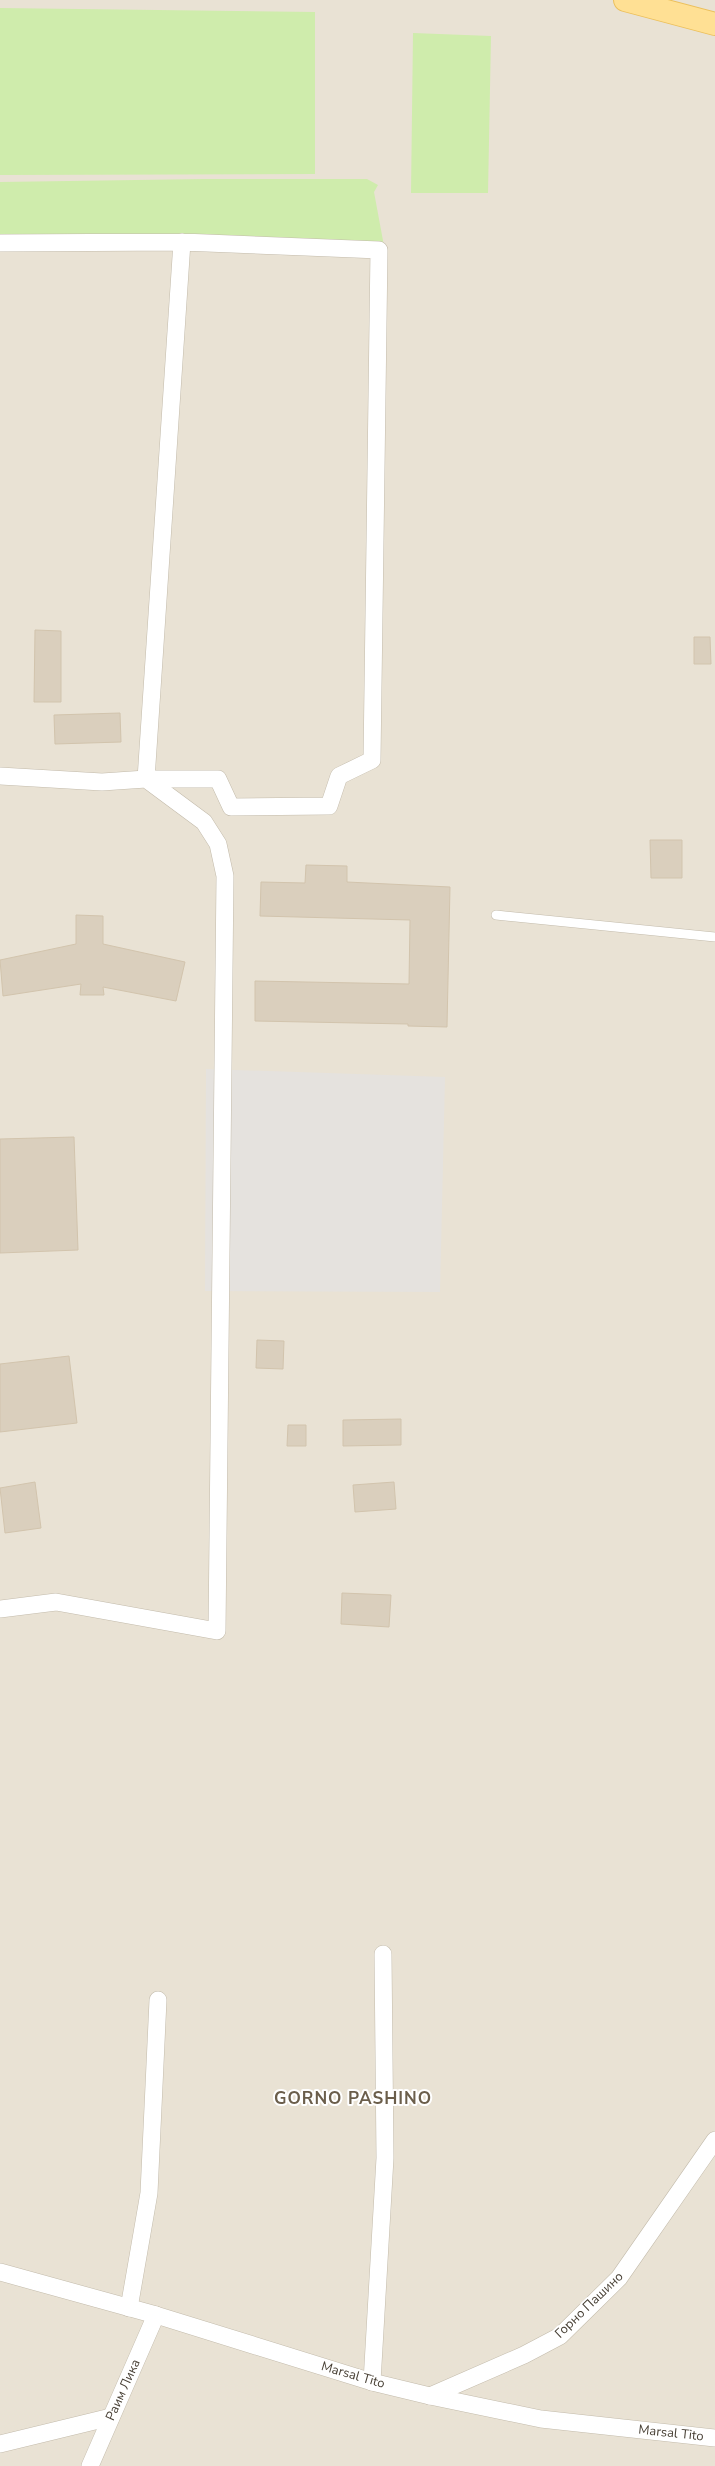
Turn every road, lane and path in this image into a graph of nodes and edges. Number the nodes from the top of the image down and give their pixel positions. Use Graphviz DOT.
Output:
graph roads {
  1 [pos="626,0"];
  2 [pos="715,24"];
  3 [pos="182,242"];
  4 [pos="0,243"];
  5 [pos="0,776"];
  6 [pos="146,779"];
  7 [pos="496,915"];
  8 [pos="715,937"];
  9 [pos="0,1609"];
  10 [pos="383,1954"];
  11 [pos="158,2000"];
  12 [pos="715,2140"];
  13 [pos="0,2272"];
  14 [pos="130,2308"];
  15 [pos="156,2315"];
  16 [pos="372,2382"];
  17 [pos="430,2396"];
  18 [pos="111,2417"];
  19 [pos="715,2438"];
  20 [pos="0,2444"];
  21 [pos="90,2466"];
  1 -- 2 [label="main road"];
  3 -- 4 [label="street"];
  3 -- 6 [label="street"];
  3 -- 6 [label="street"];
  5 -- 6 [label="street"];
  6 -- 9 [label="street"];
  7 -- 8 [label="lane"];
  10 -- 16 [label="street"];
  11 -- 14 [label="street"];
  12 -- 17 [label="street, Горно Пашино"];
  13 -- 14 [label="street, Marsal Tito"];
  14 -- 15 [label="street, Marsal Tito"];
  15 -- 16 [label="street, Marsal Tito"];
  15 -- 18 [label="street, Раим Лика"];
  16 -- 17 [label="street, Marsal Tito"];
  17 -- 19 [label="street, Marsal Tito"];
  18 -- 20 [label="street"];
  18 -- 21 [label="street, Раим Лика"];
}
